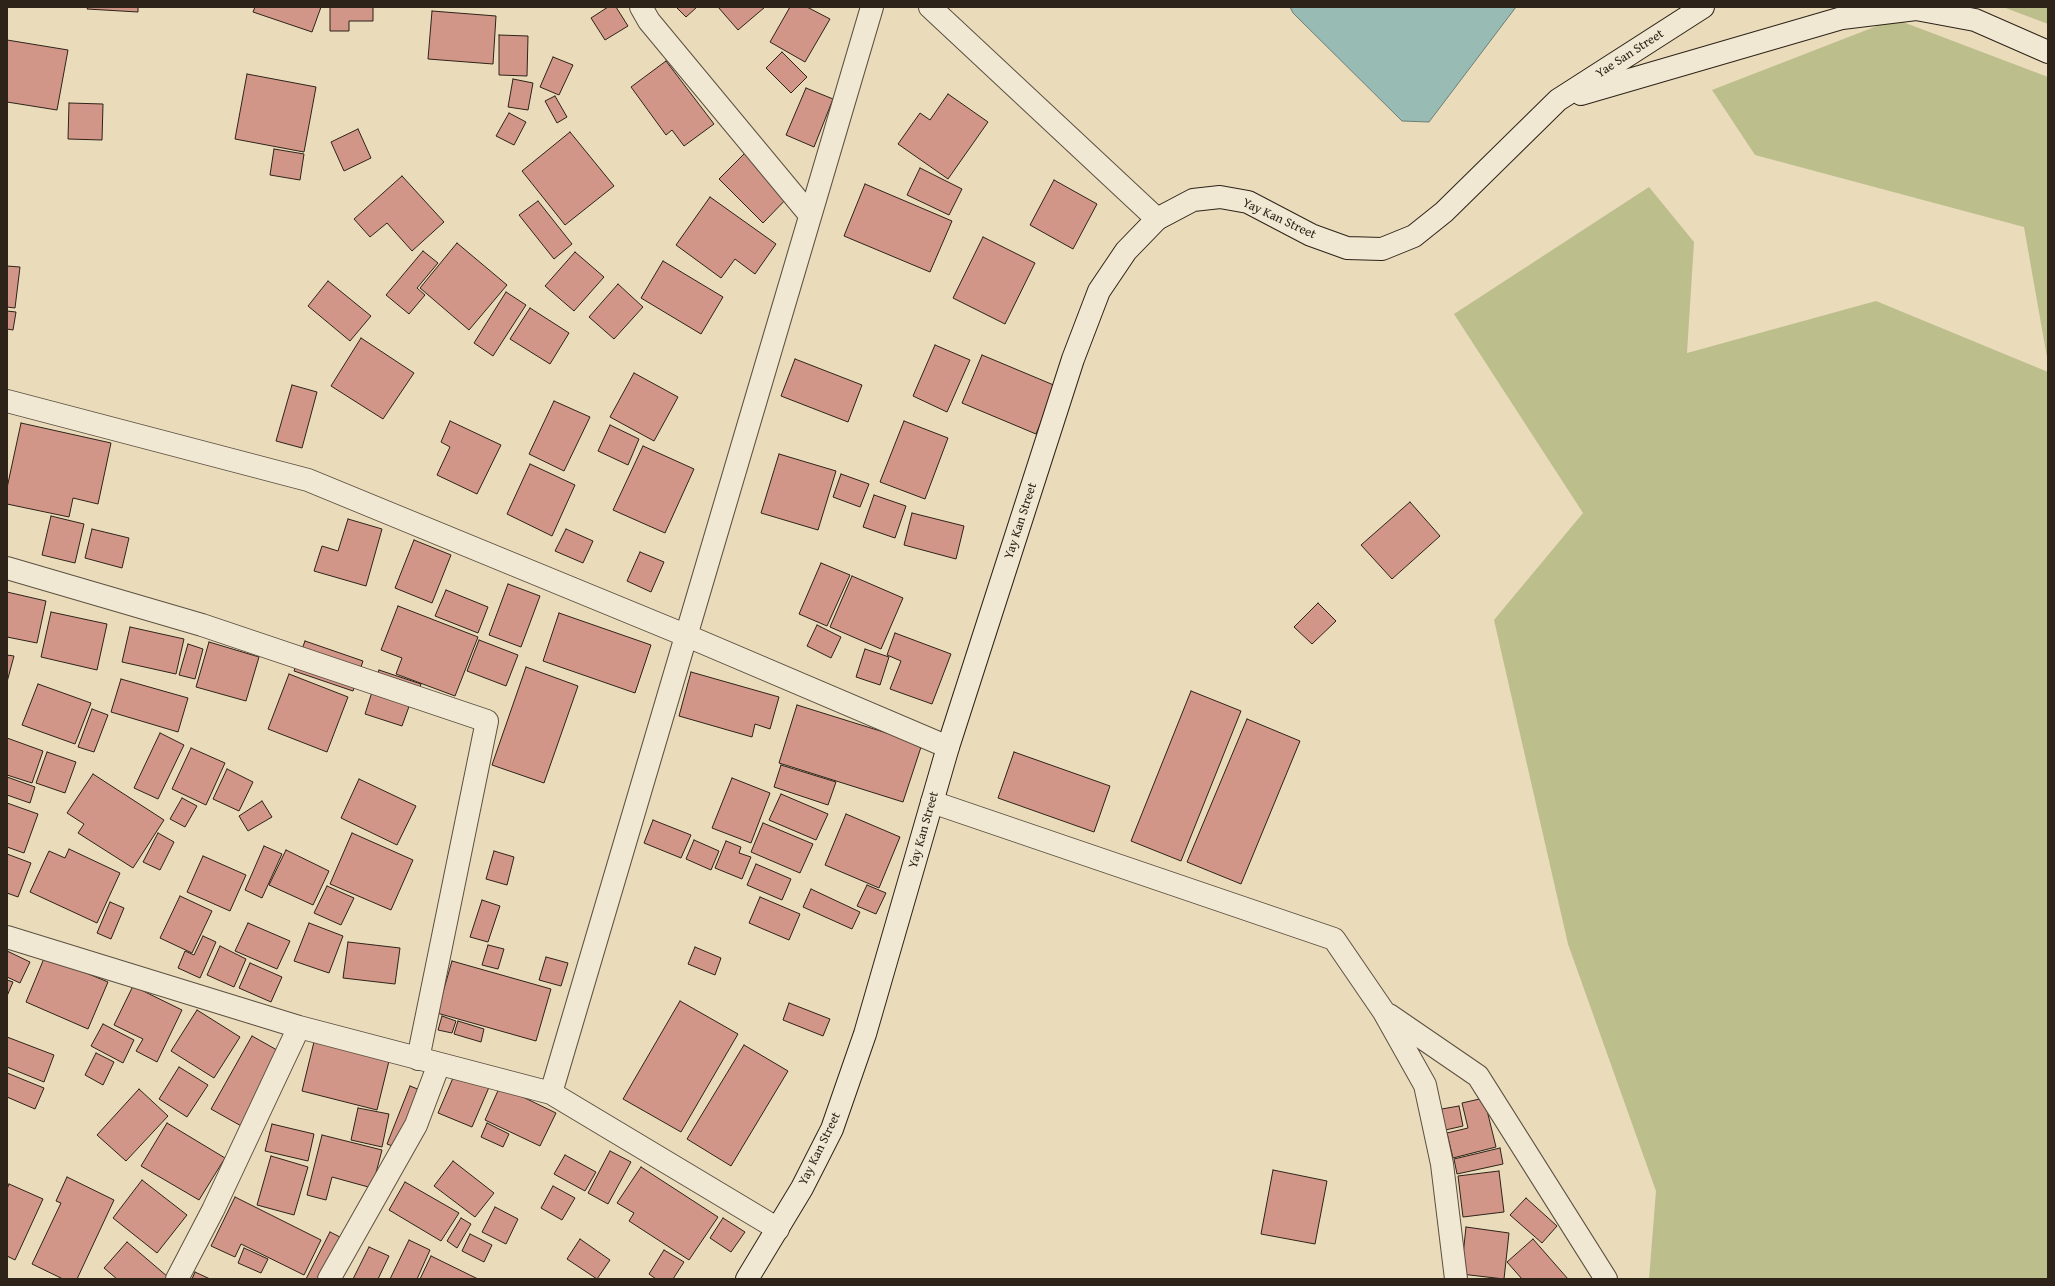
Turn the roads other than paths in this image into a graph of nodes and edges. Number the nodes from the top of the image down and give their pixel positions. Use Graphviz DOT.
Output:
graph roads {
  1 [pos="641,7"];
  2 [pos="872,7"];
  3 [pos="930,7"];
  4 [pos="1702,7"];
  5 [pos="2048,52"];
  6 [pos="1558,100"];
  7 [pos="810,215"];
  8 [pos="1157,219"];
  9 [pos="7,401"];
  10 [pos="7,568"];
  11 [pos="685,635"];
  12 [pos="948,747"];
  13 [pos="932,802"];
  14 [pos="7,937"];
  15 [pos="1384,1012"];
  16 [pos="299,1027"];
  17 [pos="418,1059"];
  18 [pos="439,1064"];
  19 [pos="551,1093"];
  20 [pos="778,1229"];
  21 [pos="177,1279"];
  22 [pos="329,1279"];
  23 [pos="747,1279"];
  24 [pos="1456,1279"];
  25 [pos="1606,1279"];
  1 -- 7 [label="street"];
  2 -- 7 [label="street"];
  3 -- 8 [label="street"];
  4 -- 6 [label="street, Yae San Street"];
  5 -- 6 [label="street"];
  6 -- 8 [label="street, Yay Kan Street"];
  7 -- 11 [label="street"];
  8 -- 12 [label="street, Yay Kan Street"];
  9 -- 11 [label="street"];
  10 -- 17 [label="street"];
  11 -- 12 [label="street"];
  11 -- 19 [label="street"];
  12 -- 13 [label="street, Yay Kan Street"];
  13 -- 15 [label="street"];
  13 -- 20 [label="street, Yay Kan Street"];
  14 -- 16 [label="street"];
  15 -- 24 [label="street"];
  15 -- 25 [label="street"];
  16 -- 17 [label="street"];
  16 -- 21 [label="street"];
  17 -- 18 [label="street"];
  18 -- 19 [label="street"];
  18 -- 22 [label="street"];
  19 -- 20 [label="street"];
  20 -- 23 [label="street, Yay Kan Street"];
}
